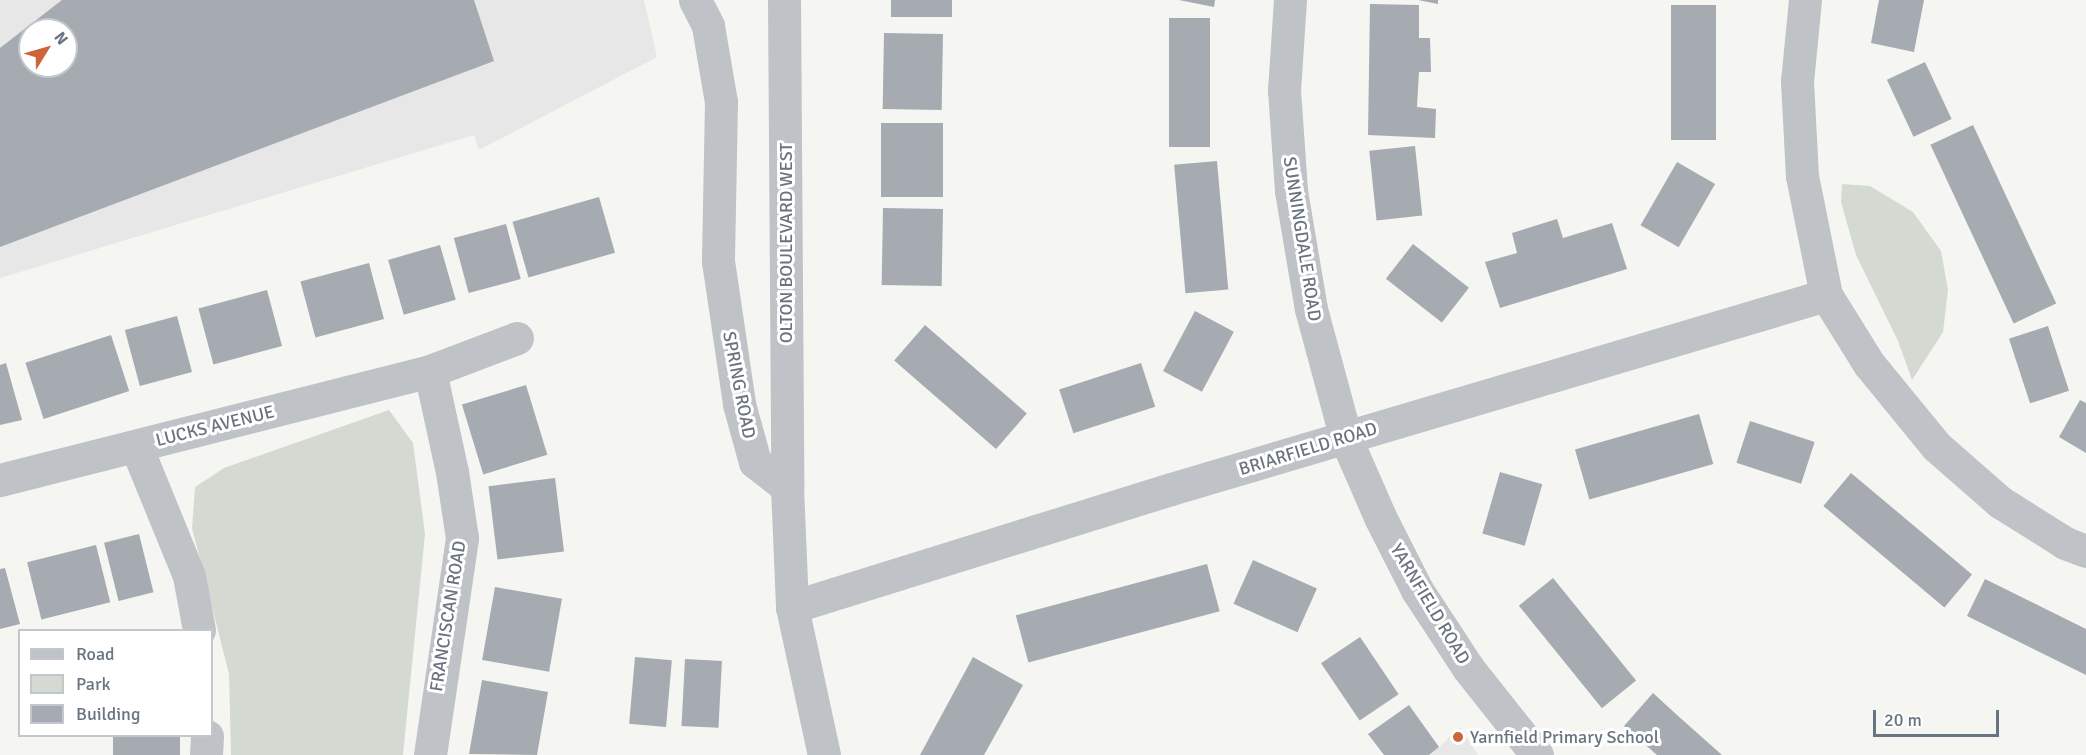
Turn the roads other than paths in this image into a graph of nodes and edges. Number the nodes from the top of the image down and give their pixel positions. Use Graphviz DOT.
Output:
graph roads {
  1 [pos="695,0"];
  2 [pos="784,0"];
  3 [pos="1290,0"];
  4 [pos="1805,0"];
  5 [pos="1826,295"];
  6 [pos="517,338"];
  7 [pos="430,371"];
  8 [pos="1346,439"];
  9 [pos="136,446"];
  10 [pos="0,480"];
  11 [pos="787,487"];
  12 [pos="2086,551"];
  13 [pos="792,607"];
  14 [pos="199,629"];
  15 [pos="207,737"];
  16 [pos="206,755"];
  17 [pos="430,755"];
  18 [pos="824,755"];
  19 [pos="1537,755"];
  1 -- 11 [label="street, SPRING ROAD"];
  2 -- 11 [label="street, OLTON BOULEVARD WEST"];
  3 -- 8 [label="street, SUNNINGDALE ROAD"];
  4 -- 5 [label="street"];
  5 -- 8 [label="street, BRIARFIELD ROAD"];
  5 -- 12 [label="street"];
  6 -- 7 [label="street, LUCKS AVENUE"];
  7 -- 9 [label="street, LUCKS AVENUE"];
  7 -- 17 [label="street, FRANCISCAN ROAD"];
  8 -- 13 [label="street, BRIARFIELD ROAD"];
  8 -- 19 [label="street, YARNFIELD ROAD"];
  9 -- 10 [label="street, LUCKS AVENUE"];
  9 -- 14 [label="street"];
  11 -- 13 [label="street"];
  13 -- 18 [label="street"];
  15 -- 16 [label="street"];
}
